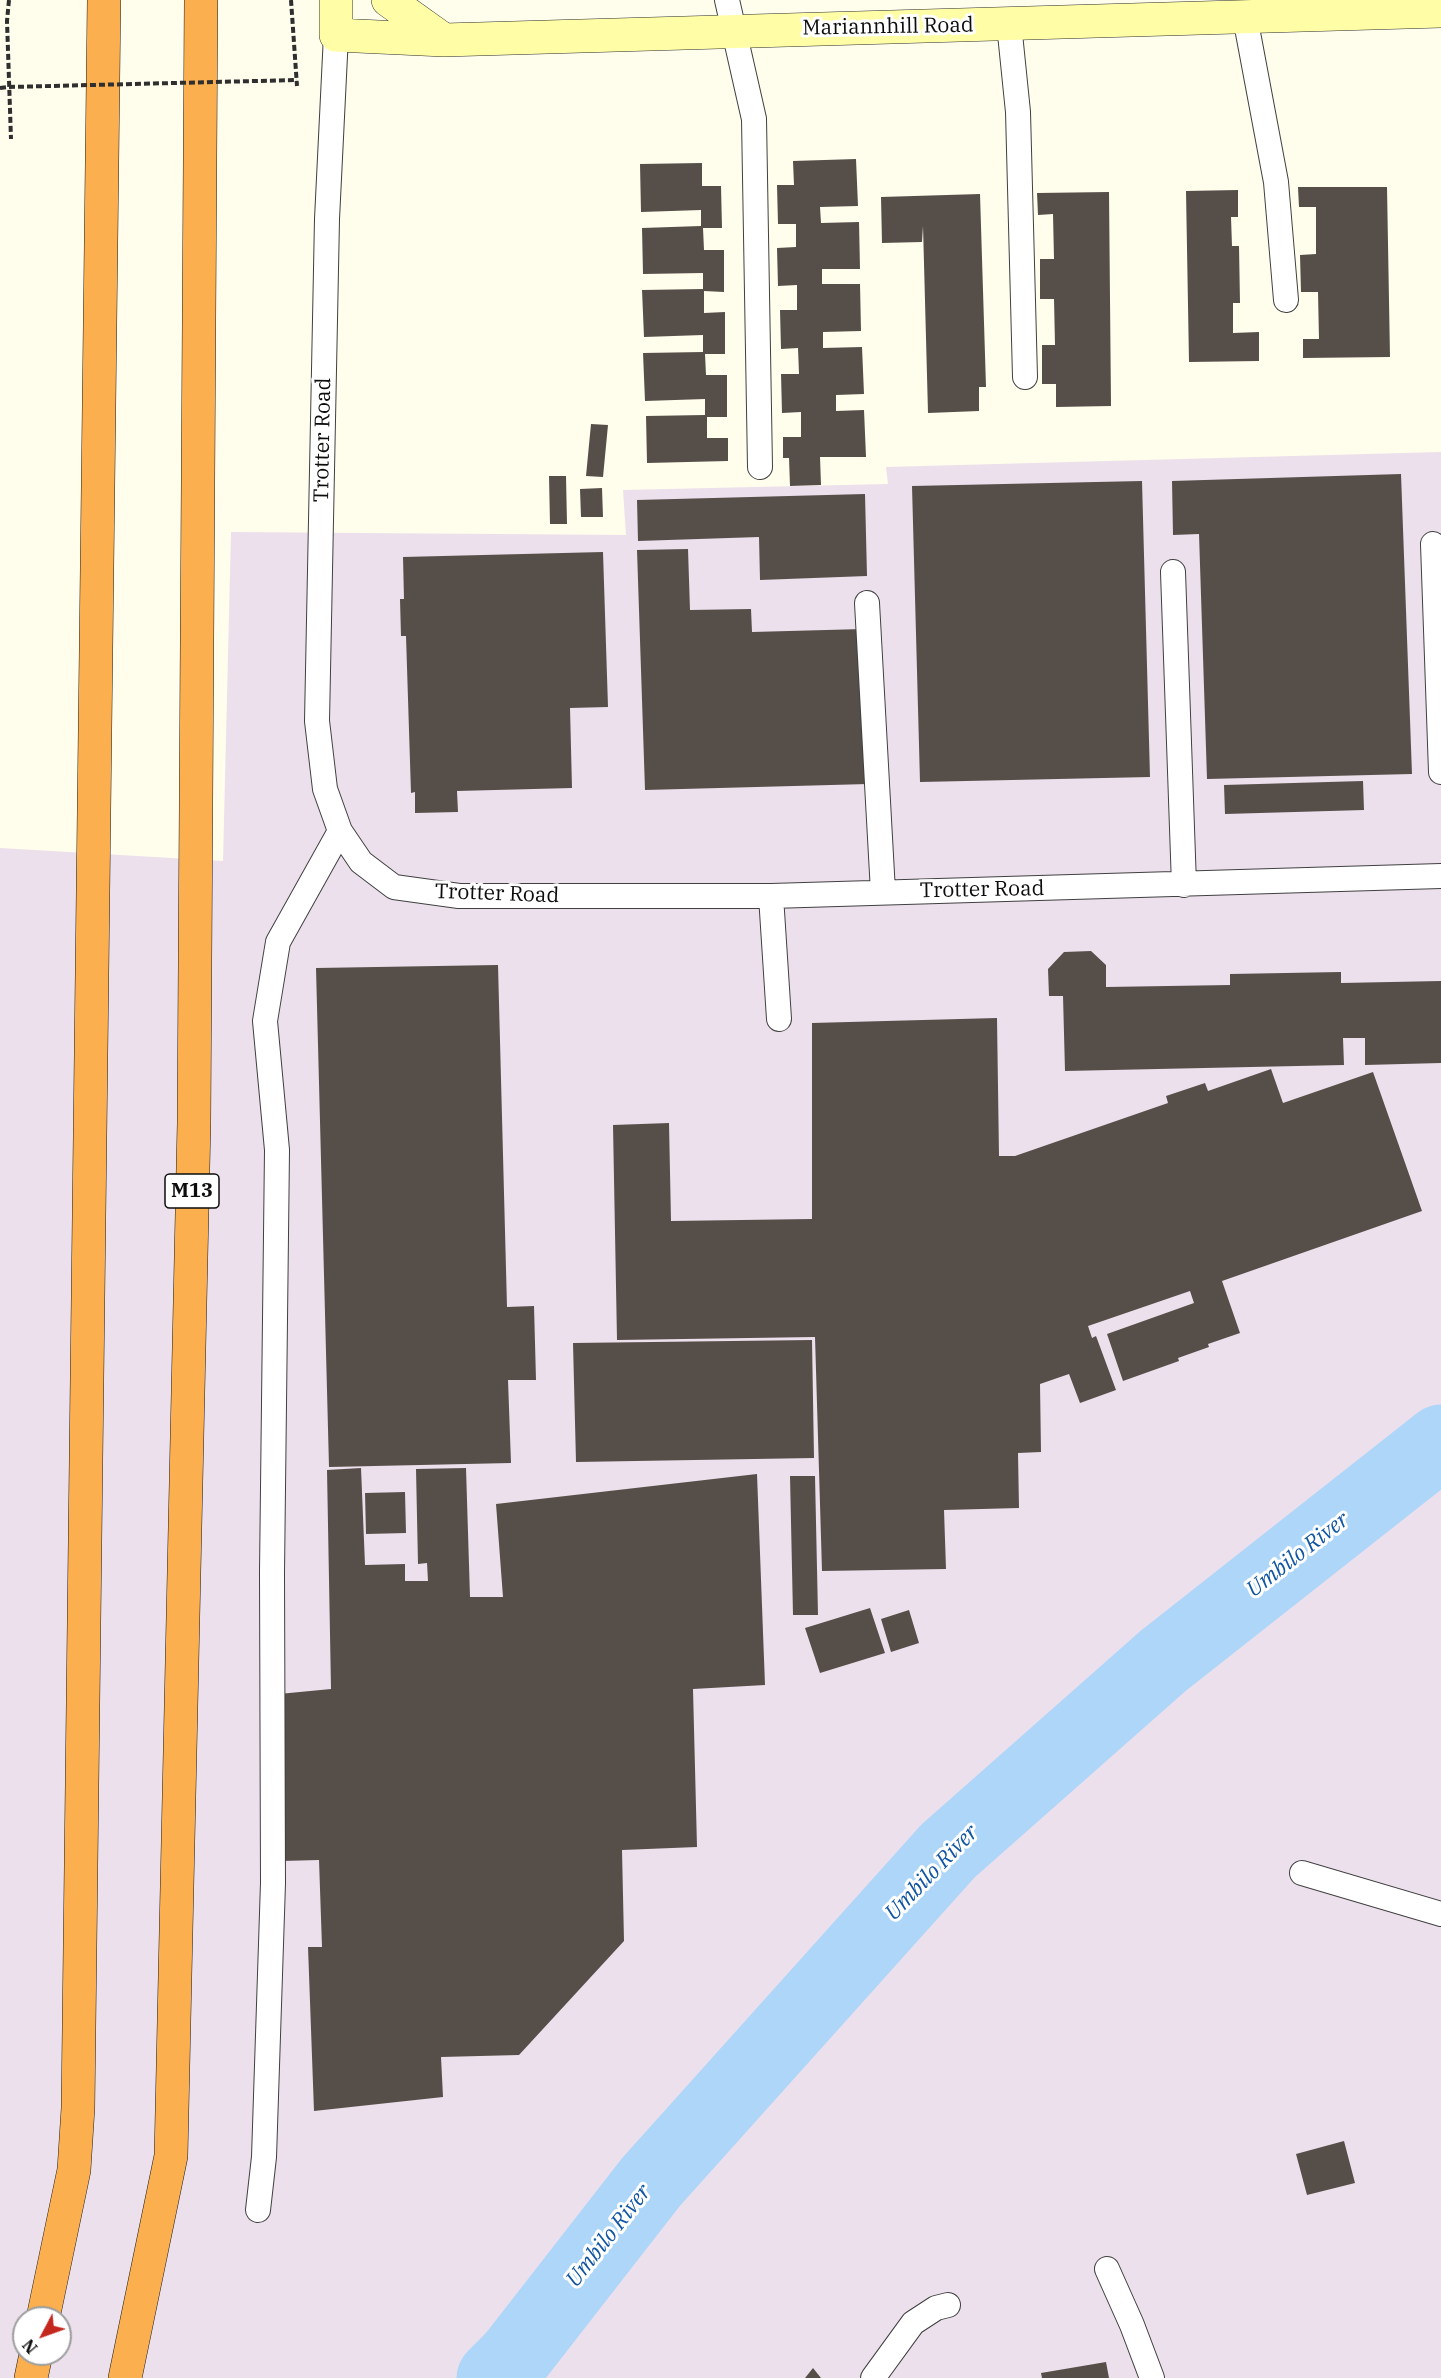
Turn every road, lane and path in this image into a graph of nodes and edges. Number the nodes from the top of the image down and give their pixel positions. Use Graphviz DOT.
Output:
graph roads {
  1 [pos="9,0"];
  2 [pos="104,0"];
  3 [pos="291,0"];
  4 [pos="336,0"];
  5 [pos="388,0"];
  6 [pos="205,9"];
  7 [pos="1441,11"];
  8 [pos="730,16"];
  9 [pos="1245,17"];
  10 [pos="1009,24"];
  11 [pos="336,35"];
  12 [pos="444,40"];
  13 [pos="297,80"];
  14 [pos="9,87"];
  15 [pos="0,88"];
  16 [pos="297,91"];
  17 [pos="11,139"];
  18 [pos="1286,300"];
  19 [pos="1024,377"];
  20 [pos="760,467"];
  21 [pos="1432,543"];
  22 [pos="1173,572"];
  23 [pos="867,603"];
  24 [pos="1441,772"];
  25 [pos="340,831"];
  26 [pos="1441,876"];
  27 [pos="1184,885"];
  28 [pos="884,892"];
  29 [pos="771,896"];
  30 [pos="779,1019"];
  31 [pos="1302,1873"];
  32 [pos="1441,1914"];
  33 [pos="258,2210"];
  34 [pos="1107,2269"];
  35 [pos="948,2305"];
  36 [pos="46,2306"];
  37 [pos="125,2378"];
  38 [pos="873,2378"];
  39 [pos="1152,2378"];
  1 -- 14 [label="path"];
  2 -- 36 [label="highway"];
  3 -- 13 [label="path"];
  4 -- 11 [label="street"];
  5 -- 12 [label="street"];
  6 -- 37 [label="highway, M13"];
  7 -- 9 [label="street, Mariannhill Road"];
  8 -- 10 [label="street, Mariannhill Road"];
  8 -- 12 [label="street, Mariannhill Road"];
  8 -- 20 [label="lane"];
  9 -- 10 [label="street, Mariannhill Road"];
  9 -- 18 [label="lane"];
  10 -- 19 [label="lane"];
  11 -- 12 [label="street, Mariannhill Road"];
  11 -- 25 [label="lane, Trotter Road"];
  13 -- 14 [label="path, bridge"];
  13 -- 16 [label="path"];
  14 -- 15 [label="path"];
  14 -- 17 [label="path"];
  21 -- 24 [label="lane"];
  22 -- 27 [label="lane"];
  23 -- 28 [label="lane"];
  25 -- 29 [label="lane, Trotter Road"];
  25 -- 33 [label="lane"];
  26 -- 27 [label="lane, Trotter Road"];
  27 -- 28 [label="lane, Trotter Road"];
  28 -- 29 [label="lane, Trotter Road"];
  29 -- 30 [label="lane"];
  31 -- 32 [label="lane"];
  34 -- 39 [label="lane"];
  35 -- 38 [label="lane"];
}
